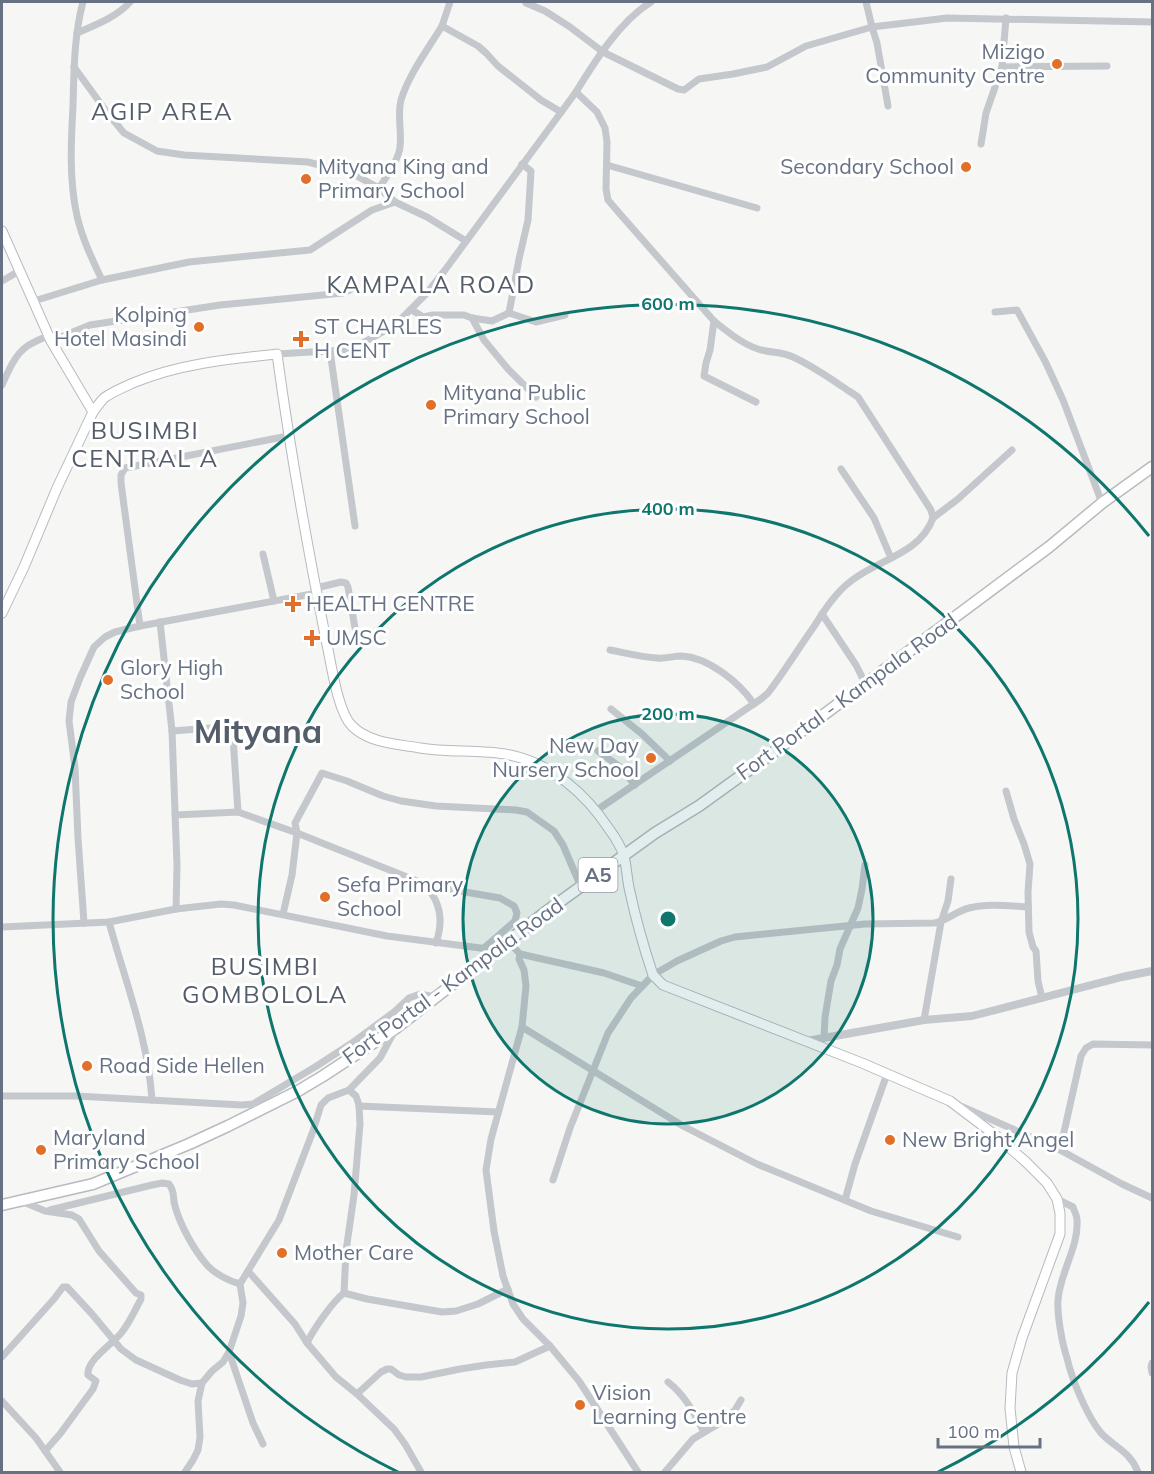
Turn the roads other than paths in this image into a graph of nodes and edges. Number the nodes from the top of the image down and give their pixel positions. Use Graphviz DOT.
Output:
graph roads {
  1 [pos="83,2"];
  2 [pos="130,2"];
  3 [pos="450,2"];
  4 [pos="651,2"];
  5 [pos="866,2"];
  6 [pos="526,3"];
  7 [pos="640,4"];
  8 [pos="1006,18"];
  9 [pos="1152,22"];
  10 [pos="442,26"];
  11 [pos="872,27"];
  12 [pos="77,33"];
  13 [pos="603,52"];
  14 [pos="74,66"];
  15 [pos="1107,66"];
  16 [pos="1002,67"];
  17 [pos="576,92"];
  18 [pos="888,106"];
  19 [pos="561,112"];
  20 [pos="981,144"];
  21 [pos="522,164"];
  22 [pos="607,165"];
  23 [pos="379,188"];
  24 [pos="395,202"];
  25 [pos="757,208"];
  26 [pos="2,231"];
  27 [pos="466,241"];
  28 [pos="19,271"];
  29 [pos="102,280"];
  30 [pos="2,281"];
  31 [pos="356,286"];
  32 [pos="34,301"];
  33 [pos="412,310"];
  34 [pos="995,312"];
  35 [pos="509,313"];
  36 [pos="565,315"];
  37 [pos="472,318"];
  38 [pos="714,321"];
  39 [pos="50,338"];
  40 [pos="330,351"];
  41 [pos="277,354"];
  42 [pos="2,385"];
  43 [pos="536,397"];
  44 [pos="756,402"];
  45 [pos="93,412"];
  46 [pos="288,436"];
  47 [pos="1012,450"];
  48 [pos="1152,467"];
  49 [pos="841,469"];
  50 [pos="1102,503"];
  51 [pos="933,518"];
  52 [pos="355,526"];
  53 [pos="263,554"];
  54 [pos="891,558"];
  55 [pos="316,590"];
  56 [pos="274,601"];
  57 [pos="2,614"];
  58 [pos="822,614"];
  59 [pos="160,622"];
  60 [pos="140,626"];
  61 [pos="355,628"];
  62 [pos="610,650"];
  63 [pos="865,683"];
  64 [pos="754,704"];
  65 [pos="611,709"];
  66 [pos="172,731"];
  67 [pos="598,751"];
  68 [pos="670,761"];
  69 [pos="635,785"];
  70 [pos="1006,791"];
  71 [pos="597,810"];
  72 [pos="238,812"];
  73 [pos="176,815"];
  74 [pos="297,833"];
  75 [pos="624,856"];
  76 [pos="865,865"];
  77 [pos="951,879"];
  78 [pos="582,887"];
  79 [pos="430,891"];
  80 [pos="1028,907"];
  81 [pos="176,909"];
  82 [pos="283,914"];
  83 [pos="109,922"];
  84 [pos="941,922"];
  85 [pos="84,923"];
  86 [pos="851,926"];
  87 [pos="2,927"];
  88 [pos="508,941"];
  89 [pos="436,943"];
  90 [pos="483,949"];
  91 [pos="496,950"];
  92 [pos="520,954"];
  93 [pos="1152,971"];
  94 [pos="653,975"];
  95 [pos="642,986"];
  96 [pos="435,997"];
  97 [pos="1042,998"];
  98 [pos="924,1020"];
  99 [pos="522,1027"];
  100 [pos="396,1028"];
  101 [pos="824,1038"];
  102 [pos="806,1042"];
  103 [pos="1152,1045"];
  104 [pos="593,1070"];
  105 [pos="887,1074"];
  106 [pos="349,1090"];
  107 [pos="2,1096"];
  108 [pos="152,1100"];
  109 [pos="950,1101"];
  110 [pos="359,1106"];
  111 [pos="498,1112"];
  112 [pos="1060,1150"];
  113 [pos="553,1180"];
  114 [pos="1152,1198"];
  115 [pos="1057,1199"];
  116 [pos="845,1200"];
  117 [pos="21,1201"];
  118 [pos="2,1205"];
  119 [pos="45,1211"];
  120 [pos="958,1237"];
  121 [pos="248,1271"];
  122 [pos="240,1284"];
  123 [pos="508,1289"];
  124 [pos="344,1293"];
  125 [pos="114,1341"];
  126 [pos="307,1343"];
  127 [pos="550,1346"];
  128 [pos="229,1352"];
  129 [pos="2,1356"];
  130 [pos="1152,1363"];
  131 [pos="1152,1373"];
  132 [pos="668,1382"];
  133 [pos="201,1383"];
  134 [pos="357,1394"];
  135 [pos="741,1400"];
  136 [pos="2,1401"];
  137 [pos="704,1432"];
  138 [pos="263,1444"];
  139 [pos="45,1451"];
  140 [pos="636,1472"];
  141 [pos="60,1473"];
  142 [pos="185,1473"];
  143 [pos="422,1473"];
  144 [pos="665,1473"];
  145 [pos="1021,1473"];
  146 [pos="1138,1473"];
  1 -- 12 [label="street"];
  2 -- 12 [label="street"];
  3 -- 10 [label="street"];
  4 -- 7 [label="street"];
  5 -- 11 [label="street"];
  6 -- 13 [label="street"];
  7 -- 13 [label="street"];
  8 -- 9 [label="street"];
  8 -- 11 [label="street"];
  8 -- 16 [label="street"];
  10 -- 19 [label="street"];
  10 -- 23 [label="street"];
  11 -- 13 [label="street"];
  11 -- 18 [label="street"];
  12 -- 14 [label="street"];
  13 -- 17 [label="street"];
  14 -- 23 [label="street"];
  14 -- 29 [label="street"];
  15 -- 16 [label="street"];
  16 -- 20 [label="street"];
  17 -- 19 [label="street"];
  17 -- 22 [label="street"];
  19 -- 21 [label="street"];
  21 -- 27 [label="street"];
  21 -- 35 [label="street"];
  22 -- 25 [label="street"];
  22 -- 38 [label="street"];
  23 -- 24 [label="street"];
  24 -- 27 [label="street"];
  24 -- 29 [label="street"];
  26 -- 28 [label="main road"];
  27 -- 33 [label="street"];
  28 -- 30 [label="street"];
  28 -- 32 [label="main road"];
  29 -- 32 [label="street"];
  31 -- 39 [label="street"];
  32 -- 39 [label="main road"];
  33 -- 37 [label="street"];
  33 -- 40 [label="street"];
  34 -- 50 [label="street"];
  35 -- 36 [label="street"];
  35 -- 37 [label="street"];
  37 -- 43 [label="street"];
  38 -- 44 [label="street"];
  38 -- 51 [label="street"];
  39 -- 42 [label="street"];
  39 -- 45 [label="main road"];
  40 -- 41 [label="street"];
  40 -- 52 [label="street"];
  41 -- 45 [label="main road"];
  41 -- 46 [label="main road"];
  45 -- 57 [label="main road"];
  46 -- 55 [label="main road"];
  46 -- 60 [label="street"];
  47 -- 51 [label="street"];
  48 -- 50 [label="main road, Fort Portal - Kampala Road / A5"];
  49 -- 54 [label="street"];
  50 -- 63 [label="main road, Fort Portal - Kampala Road / A5"];
  51 -- 54 [label="street"];
  53 -- 56 [label="street"];
  54 -- 58 [label="street"];
  55 -- 56 [label="street"];
  55 -- 61 [label="street"];
  55 -- 71 [label="main road"];
  56 -- 59 [label="street"];
  58 -- 63 [label="street"];
  58 -- 64 [label="street"];
  59 -- 60 [label="street"];
  59 -- 66 [label="street"];
  60 -- 85 [label="street"];
  62 -- 64 [label="street"];
  63 -- 75 [label="main road, Fort Portal - Kampala Road / A5"];
  64 -- 68 [label="street"];
  65 -- 68 [label="street"];
  66 -- 72 [label="street"];
  66 -- 73 [label="street"];
  67 -- 69 [label="street"];
  68 -- 69 [label="street"];
  69 -- 71 [label="street"];
  70 -- 80 [label="street"];
  71 -- 75 [label="main road"];
  72 -- 73 [label="street"];
  72 -- 74 [label="street"];
  73 -- 81 [label="street"];
  74 -- 78 [label="street"];
  74 -- 79 [label="street"];
  74 -- 82 [label="street"];
  75 -- 78 [label="main road, Fort Portal - Kampala Road / A5"];
  75 -- 94 [label="main road"];
  76 -- 86 [label="street"];
  77 -- 84 [label="street"];
  78 -- 88 [label="main road, Fort Portal - Kampala Road / A5"];
  79 -- 89 [label="street"];
  79 -- 90 [label="street"];
  80 -- 84 [label="street"];
  80 -- 97 [label="street"];
  81 -- 82 [label="street"];
  81 -- 83 [label="street"];
  82 -- 89 [label="street"];
  83 -- 85 [label="street"];
  83 -- 108 [label="street"];
  84 -- 86 [label="street"];
  84 -- 98 [label="street"];
  85 -- 87 [label="street"];
  86 -- 94 [label="street"];
  86 -- 101 [label="street"];
  88 -- 91 [label="main road, Fort Portal - Kampala Road / A5"];
  88 -- 92 [label="street"];
  89 -- 90 [label="street"];
  90 -- 91 [label="street"];
  91 -- 96 [label="main road, Fort Portal - Kampala Road / A5"];
  92 -- 95 [label="street"];
  92 -- 99 [label="street"];
  93 -- 97 [label="street"];
  94 -- 95 [label="street"];
  94 -- 102 [label="main road"];
  95 -- 104 [label="street"];
  96 -- 100 [label="main road, Fort Portal - Kampala Road / A5"];
  96 -- 108 [label="street"];
  97 -- 98 [label="street"];
  98 -- 101 [label="street"];
  99 -- 104 [label="street"];
  99 -- 111 [label="street"];
  100 -- 106 [label="street"];
  100 -- 117 [label="main road, Fort Portal - Kampala Road / A5"];
  101 -- 102 [label="street"];
  102 -- 105 [label="main road"];
  103 -- 112 [label="street"];
  104 -- 113 [label="street"];
  104 -- 116 [label="street"];
  105 -- 109 [label="main road"];
  105 -- 116 [label="street"];
  106 -- 110 [label="street"];
  106 -- 121 [label="street"];
  107 -- 108 [label="street"];
  109 -- 112 [label="street"];
  109 -- 115 [label="main road"];
  110 -- 111 [label="street"];
  110 -- 124 [label="street"];
  111 -- 123 [label="street"];
  112 -- 114 [label="street"];
  115 -- 145 [label="main road"];
  115 -- 146 [label="street"];
  116 -- 120 [label="street"];
  117 -- 118 [label="main road, Fort Portal - Kampala Road / A5"];
  117 -- 119 [label="street"];
  119 -- 122 [label="street"];
  119 -- 125 [label="street"];
  121 -- 122 [label="street"];
  121 -- 126 [label="street"];
  122 -- 128 [label="street"];
  123 -- 124 [label="street"];
  123 -- 127 [label="street"];
  124 -- 126 [label="street"];
  125 -- 129 [label="street"];
  125 -- 133 [label="street"];
  125 -- 139 [label="street"];
  126 -- 134 [label="street"];
  127 -- 134 [label="street"];
  127 -- 140 [label="street"];
  128 -- 133 [label="street"];
  128 -- 138 [label="street"];
  130 -- 131 [label="street"];
  132 -- 137 [label="street"];
  133 -- 142 [label="street"];
  134 -- 143 [label="street"];
  135 -- 137 [label="street"];
  136 -- 139 [label="street"];
  137 -- 144 [label="street"];
  139 -- 141 [label="street"];
}
